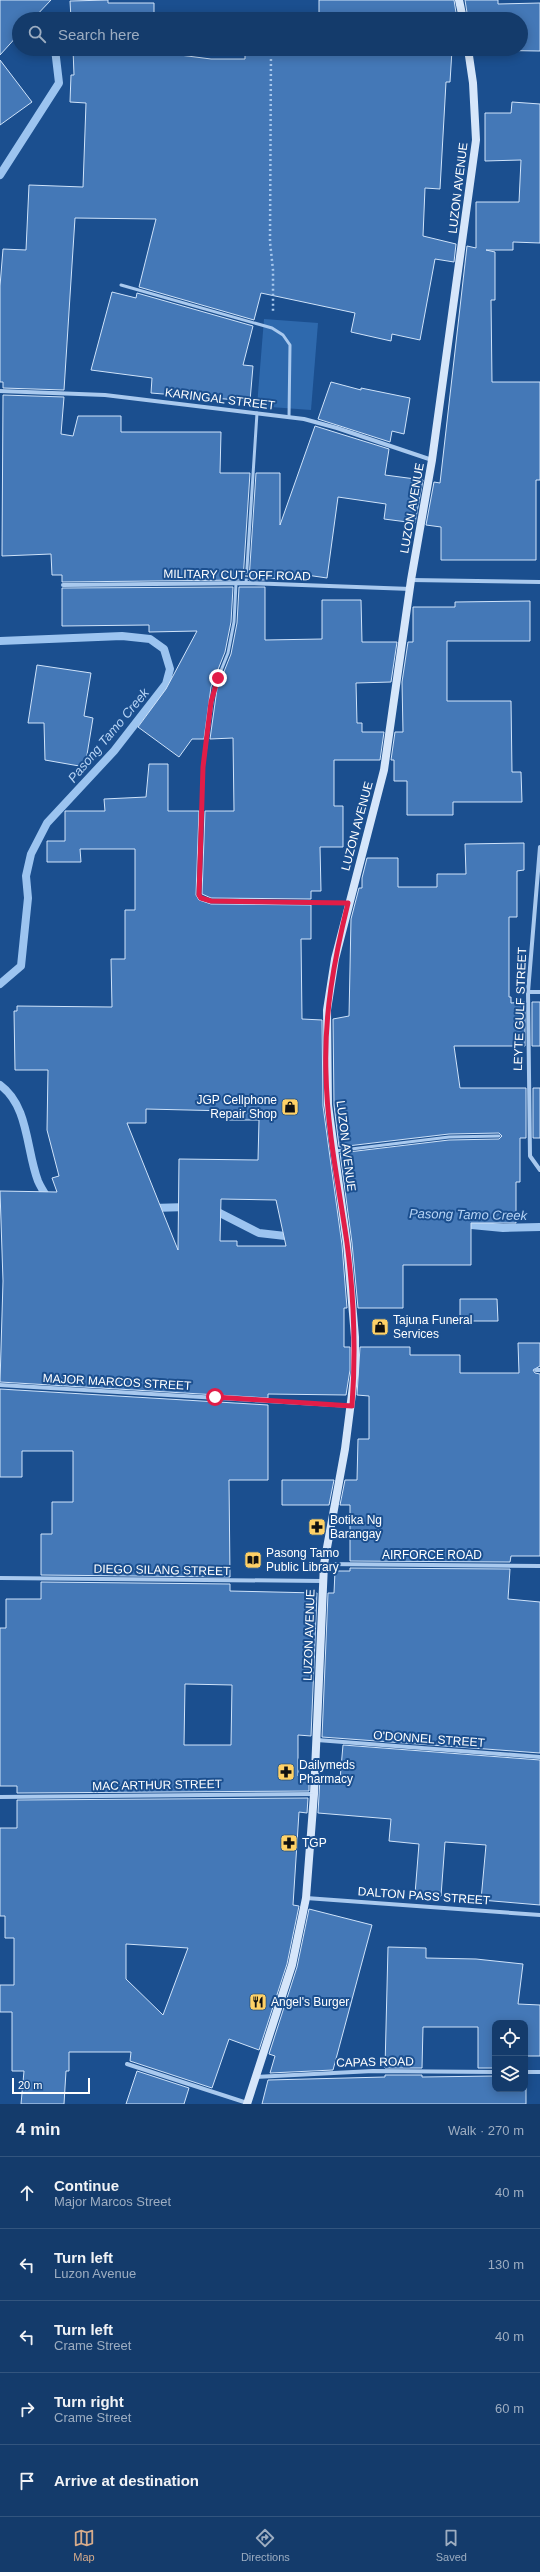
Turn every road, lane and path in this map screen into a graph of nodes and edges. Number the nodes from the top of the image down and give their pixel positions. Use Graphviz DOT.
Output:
graph roads {
  1 [pos="459,0"];
  2 [pos="462,12"];
  3 [pos="271,56"];
  4 [pos="469,56"];
  5 [pos="121,285"];
  6 [pos="272,328"];
  7 [pos="0,391"];
  8 [pos="258,412"];
  9 [pos="289,417"];
  10 [pos="432,460"];
  11 [pos="411,580"];
  12 [pos="540,582"];
  13 [pos="236,583"];
  14 [pos="246,583"];
  15 [pos="63,585"];
  16 [pos="410,589"];
  17 [pos="540,847"];
  18 [pos="348,903"];
  19 [pos="528,992"];
  20 [pos="540,992"];
  21 [pos="499,1136"];
  22 [pos="333,1151"];
  23 [pos="539,1169"];
  24 [pos="0,1385"];
  25 [pos="352,1406"];
  26 [pos="324,1564"];
  27 [pos="540,1566"];
  28 [pos="0,1578"];
  29 [pos="323,1581"];
  30 [pos="317,1740"];
  31 [pos="540,1757"];
  32 [pos="314,1794"];
  33 [pos="0,1797"];
  34 [pos="306,1898"];
  35 [pos="540,1915"];
  36 [pos="127,2064"];
  37 [pos="492,2072"];
  38 [pos="528,2072"];
  39 [pos="540,2072"];
  40 [pos="255,2077"];
  41 [pos="247,2103"];
  1 -- 2 [label="main road"];
  3 -- 6 [label="path"];
  4 -- 10 [label="main road, LUZON AVENUE"];
  5 -- 6 [label="lane"];
  6 -- 9 [label="lane"];
  7 -- 8 [label="street, KARINGAL STREET"];
  8 -- 9 [label="street, KARINGAL STREET"];
  8 -- 14 [label="lane"];
  9 -- 10 [label="street, KARINGAL STREET"];
  10 -- 11 [label="main road, LUZON AVENUE"];
  11 -- 12 [label="street"];
  11 -- 16 [label="main road, LUZON AVENUE"];
  13 -- 14 [label="street, MILITARY CUT-OFF ROAD"];
  13 -- 15 [label="street, MILITARY CUT-OFF ROAD"];
  13 -- 18 [label="lane"];
  14 -- 16 [label="street, MILITARY CUT-OFF ROAD"];
  16 -- 18 [label="main road, LUZON AVENUE"];
  17 -- 19 [label="street, LEYTE GULF STREET"];
  18 -- 22 [label="main road, LUZON AVENUE"];
  19 -- 20 [label="street"];
  19 -- 23 [label="street, LEYTE GULF STREET"];
  21 -- 22 [label="lane"];
  22 -- 25 [label="main road, LUZON AVENUE"];
  24 -- 25 [label="street, MAJOR MARCOS STREET"];
  25 -- 26 [label="main road, LUZON AVENUE"];
  26 -- 27 [label="street, AIRFORCE ROAD"];
  26 -- 29 [label="main road, LUZON AVENUE"];
  28 -- 29 [label="street, DIEGO SILANG STREET"];
  29 -- 30 [label="main road, LUZON AVENUE"];
  30 -- 31 [label="street, O'DONNEL STREET"];
  30 -- 32 [label="main road, LUZON AVENUE"];
  32 -- 33 [label="street, MAC ARTHUR STREET"];
  32 -- 34 [label="main road, LUZON AVENUE"];
  34 -- 35 [label="street, DALTON PASS STREET"];
  34 -- 40 [label="main road, LUZON AVENUE"];
  36 -- 41 [label="street"];
  37 -- 40 [label="street, CAPAS ROAD"];
  38 -- 39 [label="street"];
  40 -- 41 [label="main road, LUZON AVENUE"];
}
